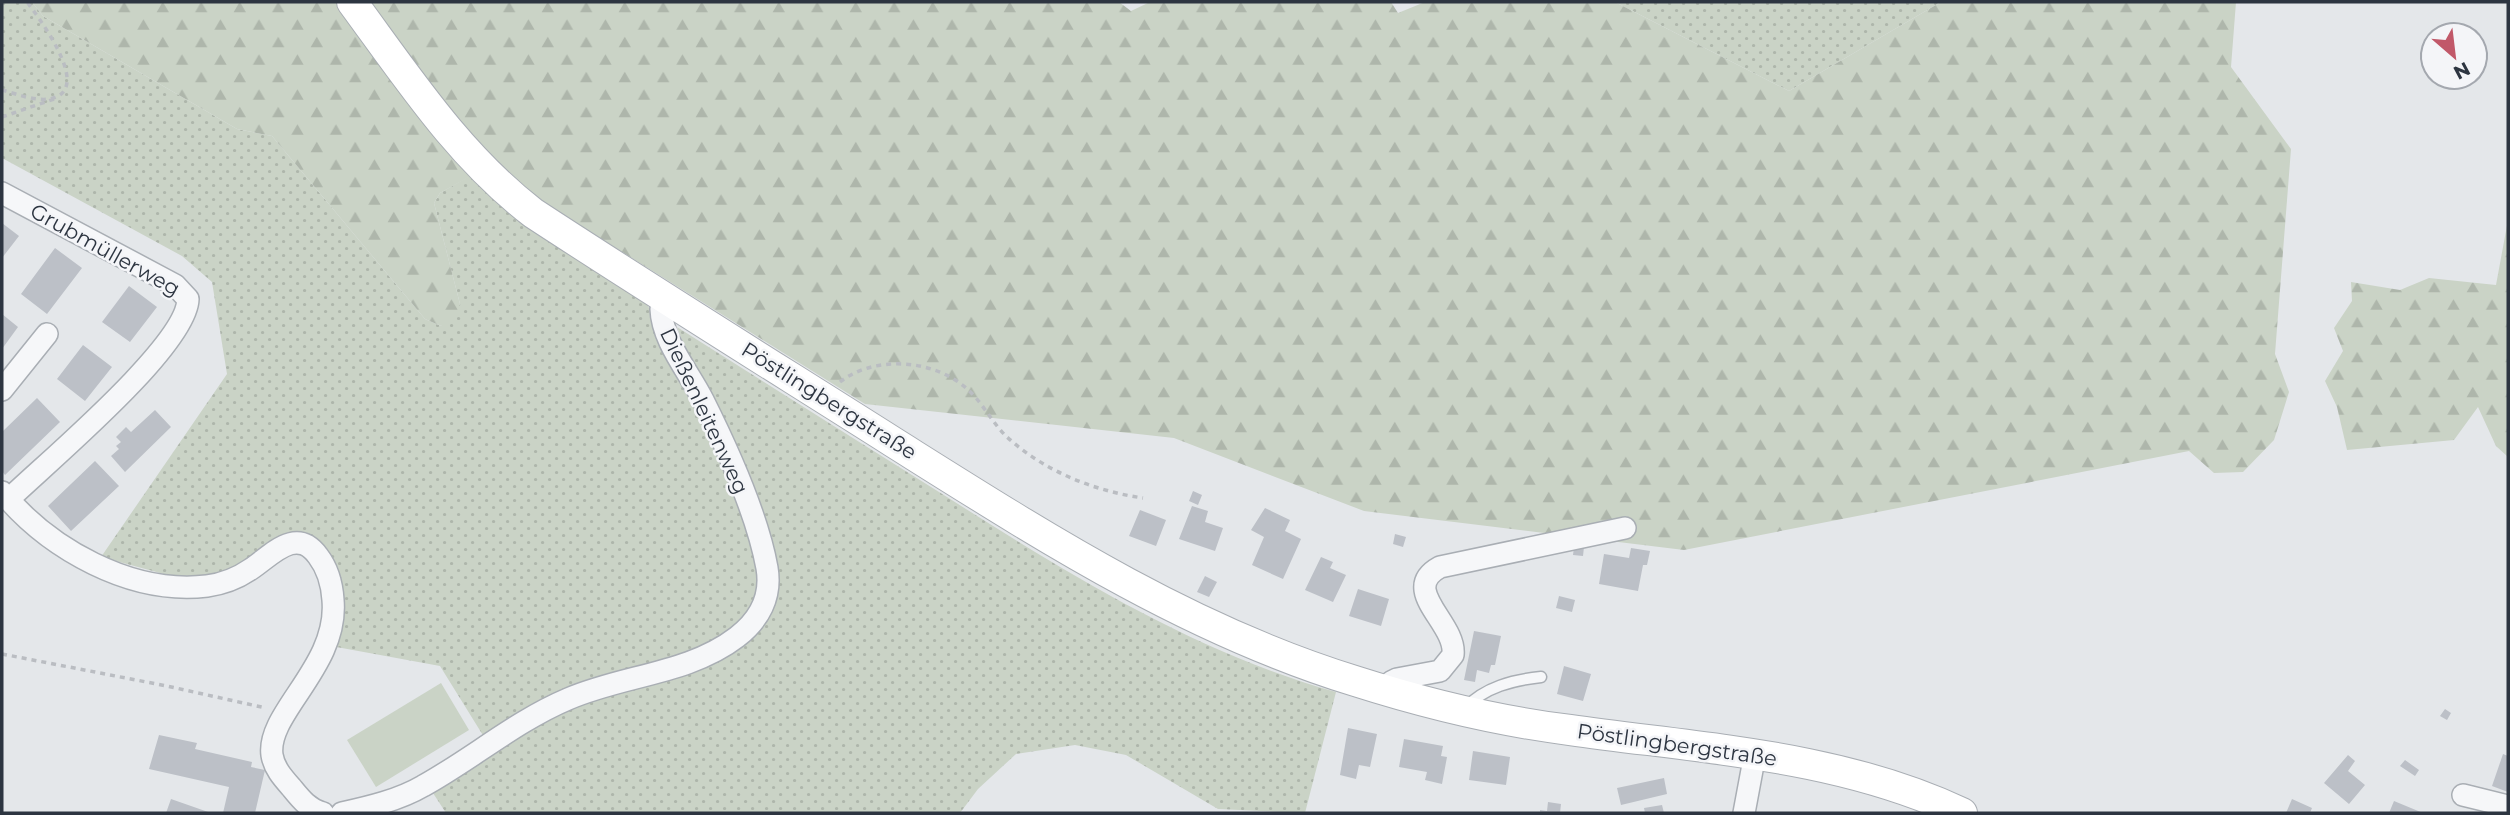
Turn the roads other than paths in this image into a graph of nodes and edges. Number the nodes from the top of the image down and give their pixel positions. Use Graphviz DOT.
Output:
graph roads {
  1 [pos="352,2"];
  2 [pos="2,193"];
  3 [pos="667,299"];
  4 [pos="47,334"];
  5 [pos="2,390"];
  6 [pos="5,496"];
  7 [pos="1625,528"];
  8 [pos="1541,677"];
  9 [pos="1387,691"];
  10 [pos="1464,710"];
  11 [pos="1754,759"];
  12 [pos="2463,795"];
  13 [pos="398,805"];
  14 [pos="2508,806"];
  15 [pos="323,813"];
  16 [pos="342,813"];
  17 [pos="1744,813"];
  18 [pos="1962,813"];
  1 -- 3 [label="main road, Pöstlingbergstraße"];
  2 -- 6 [label="street, Grubmüllerweg"];
  3 -- 9 [label="main road, Pöstlingbergstraße"];
  3 -- 13 [label="street, Dießenleitenweg"];
  4 -- 5 [label="street"];
  6 -- 15 [label="street"];
  7 -- 9 [label="street"];
  8 -- 10 [label="lane"];
  9 -- 10 [label="main road, Pöstlingbergstraße"];
  10 -- 11 [label="main road, Pöstlingbergstraße"];
  11 -- 17 [label="street"];
  11 -- 18 [label="main road, Pöstlingbergstraße"];
  12 -- 14 [label="street"];
  13 -- 16 [label="street, Dießenleitenweg"];
}
